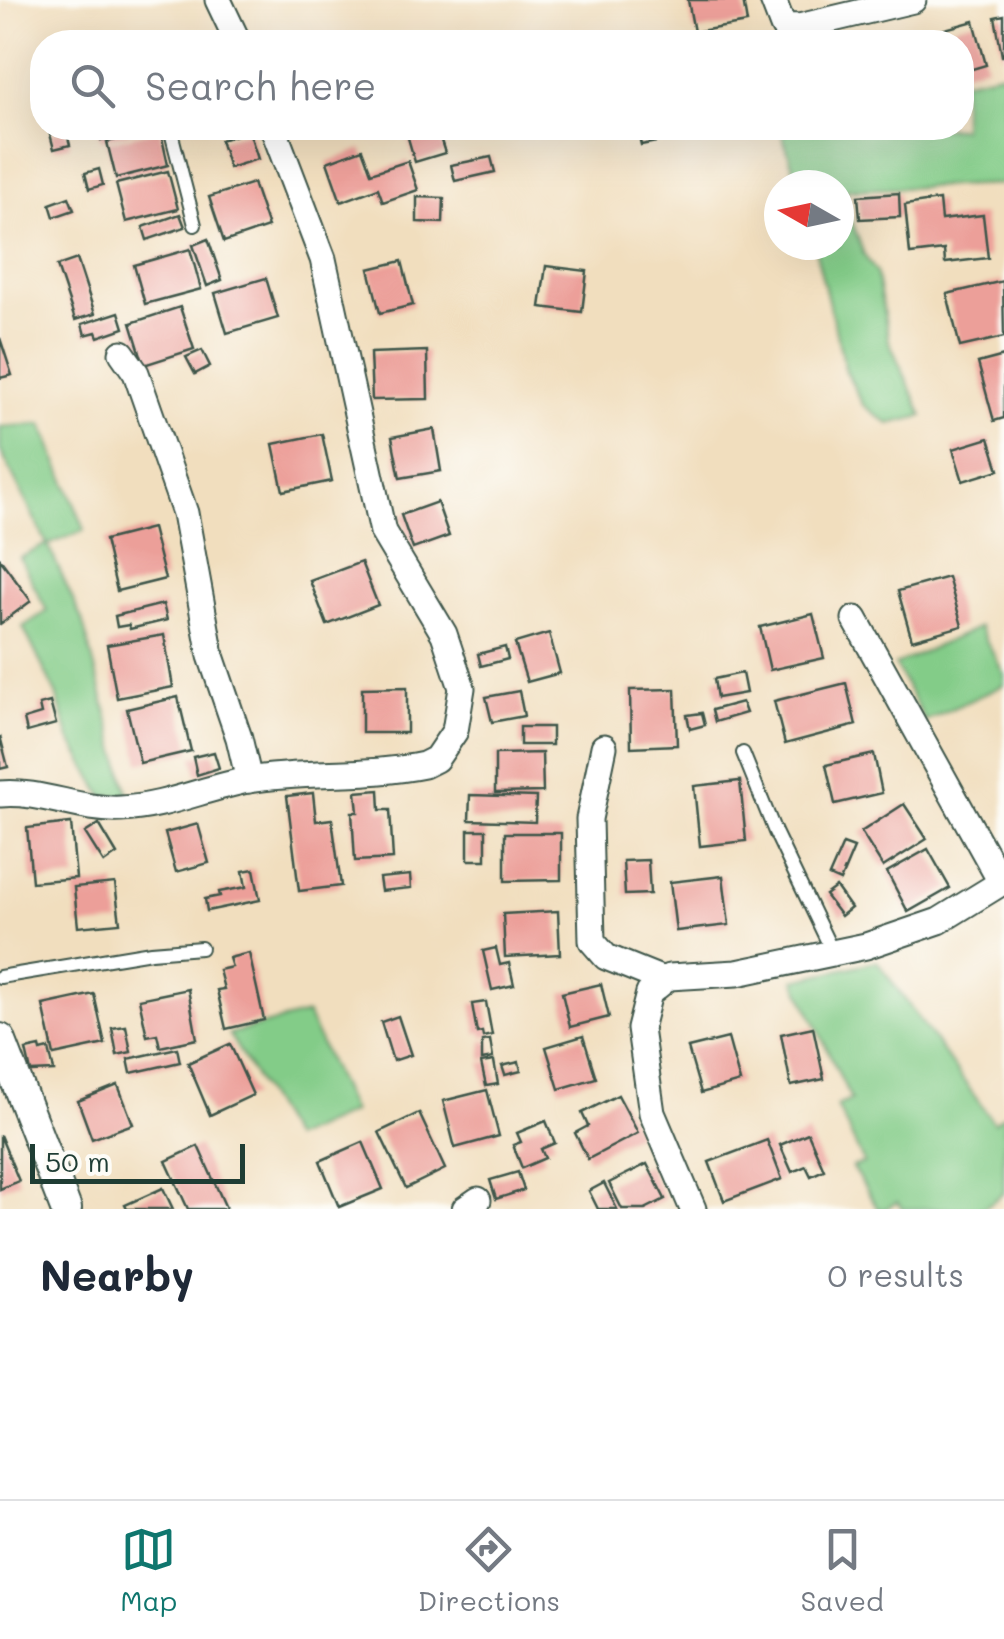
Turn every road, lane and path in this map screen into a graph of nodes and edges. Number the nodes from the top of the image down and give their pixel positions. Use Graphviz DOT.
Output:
graph roads {
  1 [pos="218,0"];
  2 [pos="773,0"];
  3 [pos="914,0"];
  4 [pos="232,30"];
  5 [pos="173,140"];
  6 [pos="278,140"];
  7 [pos="195,226"];
  8 [pos="122,353"];
  9 [pos="856,619"];
  10 [pos="604,747"];
  11 [pos="743,753"];
  12 [pos="249,780"];
  13 [pos="0,794"];
  14 [pos="1003,882"];
  15 [pos="201,948"];
  16 [pos="833,953"];
  17 [pos="0,977"];
  18 [pos="664,980"];
  19 [pos="0,1039"];
  20 [pos="66,1209"];
  21 [pos="693,1209"];
  1 -- 4 [label="street"];
  2 -- 3 [label="street"];
  5 -- 7 [label="lane"];
  6 -- 12 [label="street"];
  8 -- 12 [label="street"];
  9 -- 14 [label="street"];
  10 -- 18 [label="street"];
  11 -- 16 [label="lane"];
  12 -- 13 [label="street"];
  14 -- 16 [label="street"];
  15 -- 17 [label="lane"];
  16 -- 18 [label="street"];
  18 -- 21 [label="street"];
  19 -- 20 [label="street"];
}
